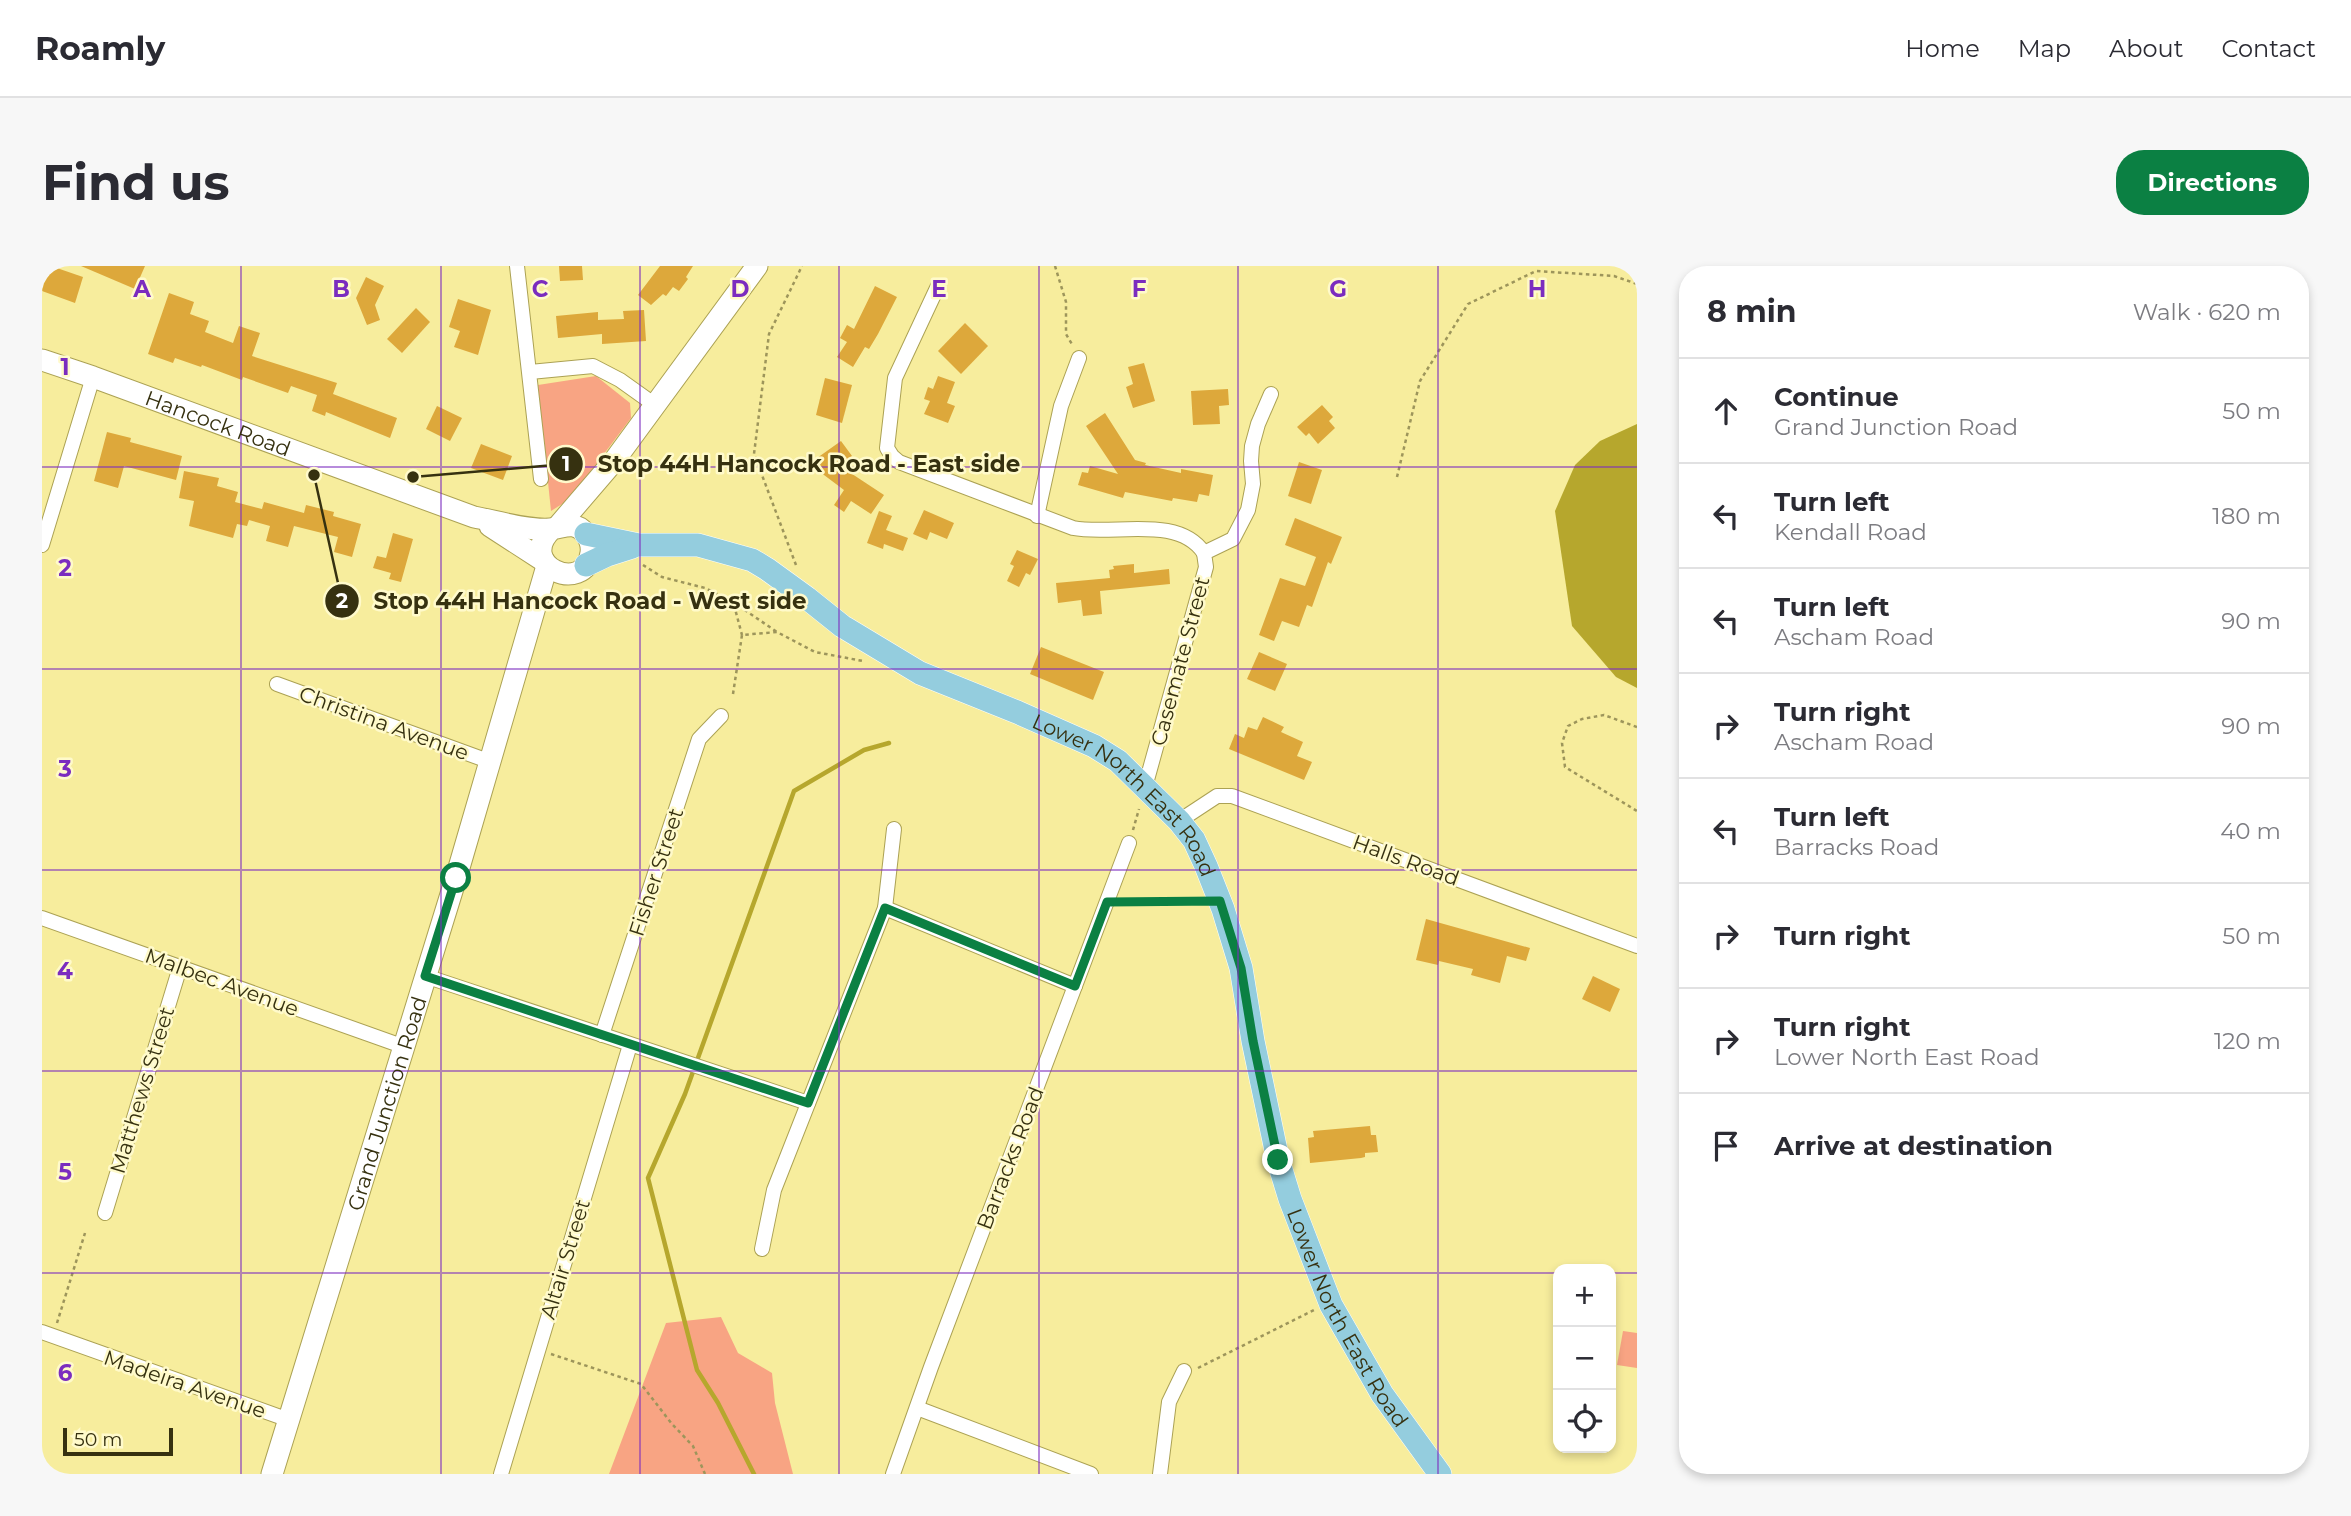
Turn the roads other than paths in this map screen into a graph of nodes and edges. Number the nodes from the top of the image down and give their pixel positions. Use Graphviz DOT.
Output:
graph roads {
  1 [pos="517,266"];
  2 [pos="757,266"];
  3 [pos="938,286"];
  4 [pos="1079,358"];
  5 [pos="42,360"];
  6 [pos="530,372"];
  7 [pos="93,377"];
  8 [pos="1271,394"];
  9 [pos="655,405"];
  10 [pos="614,461"];
  11 [pos="541,480"];
  12 [pos="1037,516"];
  13 [pos="474,517"];
  14 [pos="556,527"];
  15 [pos="585,533"];
  16 [pos="42,545"];
  17 [pos="638,553"];
  18 [pos="1204,553"];
  19 [pos="545,563"];
  20 [pos="578,570"];
  21 [pos="522,651"];
  22 [pos="278,684"];
  23 [pos="721,716"];
  24 [pos="491,762"];
  25 [pos="1145,787"];
  26 [pos="1179,821"];
  27 [pos="894,829"];
  28 [pos="1129,843"];
  29 [pos="885,908"];
  30 [pos="42,918"];
  31 [pos="1637,946"];
  32 [pos="180,967"];
  33 [pos="425,976"];
  34 [pos="1075,986"];
  35 [pos="602,1035"];
  36 [pos="630,1045"];
  37 [pos="402,1046"];
  38 [pos="808,1103"];
  39 [pos="104,1213"];
  40 [pos="762,1249"];
  41 [pos="47,1334"];
  42 [pos="1183,1374"];
  43 [pos="916,1408"];
  44 [pos="289,1420"];
  45 [pos="272,1474"];
  46 [pos="501,1474"];
  47 [pos="893,1474"];
  48 [pos="1091,1474"];
  49 [pos="1160,1474"];
  50 [pos="1440,1474"];
  1 -- 6 [label="street"];
  2 -- 9 [label="main road"];
  3 -- 12 [label="street"];
  4 -- 12 [label="street"];
  5 -- 7 [label="main road, Hancock Road"];
  6 -- 9 [label="street"];
  6 -- 11 [label="street"];
  7 -- 13 [label="main road, Hancock Road"];
  7 -- 16 [label="street"];
  8 -- 18 [label="street, Casemate Street"];
  9 -- 10 [label="main road"];
  10 -- 14 [label="main road"];
  10 -- 15 [label="main road"];
  12 -- 18 [label="street"];
  13 -- 14 [label="main road, Hancock Road"];
  13 -- 19 [label="main road, Hancock Road"];
  14 -- 15 [label="main road"];
  14 -- 19 [label="main road"];
  15 -- 17 [label="main road, Lower North East Road"];
  15 -- 20 [label="main road"];
  17 -- 20 [label="main road, Lower North East Road"];
  17 -- 25 [label="main road, Lower North East Road"];
  18 -- 25 [label="street, Casemate Street"];
  19 -- 20 [label="main road"];
  19 -- 21 [label="main road, Grand Junction Road"];
  20 -- 21 [label="main road, Grand Junction Road"];
  21 -- 24 [label="main road, Grand Junction Road"];
  22 -- 24 [label="street, Christina Avenue"];
  23 -- 35 [label="street, Fisher Street"];
  24 -- 33 [label="main road, Grand Junction Road"];
  25 -- 26 [label="main road, Lower North East Road"];
  26 -- 31 [label="street, Halls Road"];
  26 -- 50 [label="main road, Lower North East Road"];
  27 -- 29 [label="street"];
  28 -- 34 [label="street, Barracks Road"];
  29 -- 34 [label="street"];
  29 -- 38 [label="street"];
  30 -- 32 [label="street, Malbec Avenue"];
  32 -- 37 [label="street, Malbec Avenue"];
  32 -- 39 [label="street, Matthews Street"];
  33 -- 35 [label="street"];
  33 -- 37 [label="main road, Grand Junction Road"];
  34 -- 43 [label="street, Barracks Road"];
  35 -- 36 [label="street"];
  36 -- 38 [label="street"];
  36 -- 46 [label="street, Altair Street"];
  37 -- 44 [label="main road, Grand Junction Road"];
  38 -- 40 [label="street"];
  41 -- 44 [label="street, Madeira Avenue"];
  42 -- 49 [label="street"];
  43 -- 47 [label="street, Barracks Road"];
  43 -- 48 [label="street"];
  44 -- 45 [label="main road, Grand Junction Road"];
}
